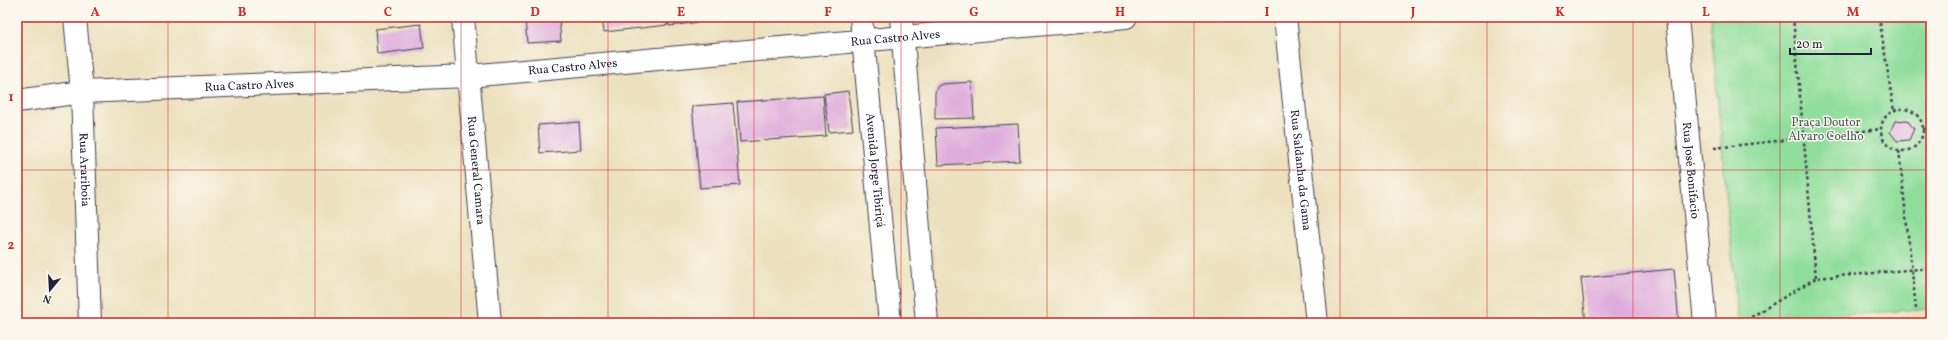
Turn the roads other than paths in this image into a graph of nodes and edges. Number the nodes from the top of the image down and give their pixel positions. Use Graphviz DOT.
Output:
graph roads {
  1 [pos="75,17"];
  2 [pos="463,17"];
  3 [pos="861,17"];
  4 [pos="1126,17"];
  5 [pos="1285,17"];
  6 [pos="1677,17"];
  7 [pos="902,27"];
  8 [pos="863,41"];
  9 [pos="468,76"];
  10 [pos="82,92"];
  11 [pos="17,101"];
  12 [pos="90,323"];
  13 [pos="490,323"];
  14 [pos="890,323"];
  15 [pos="927,323"];
  16 [pos="1317,323"];
  17 [pos="1704,323"];
  1 -- 10 [label="street, Rua Arariboia"];
  2 -- 9 [label="street, Rua General Camara"];
  3 -- 8 [label="street, Avenida Jorge Tibiriçá"];
  4 -- 7 [label="street, Rua Castro Alves"];
  5 -- 16 [label="street, Rua Saldanha da Gama"];
  6 -- 17 [label="street, Rua José Bonifacio"];
  7 -- 8 [label="street, Rua Castro Alves"];
  7 -- 15 [label="street"];
  8 -- 9 [label="street, Rua Castro Alves"];
  8 -- 14 [label="street, Avenida Jorge Tibiriçá"];
  9 -- 10 [label="street, Rua Castro Alves"];
  9 -- 13 [label="street, Rua General Camara"];
  10 -- 11 [label="street, Rua Castro Alves"];
  10 -- 12 [label="street, Rua Arariboia"];
}
